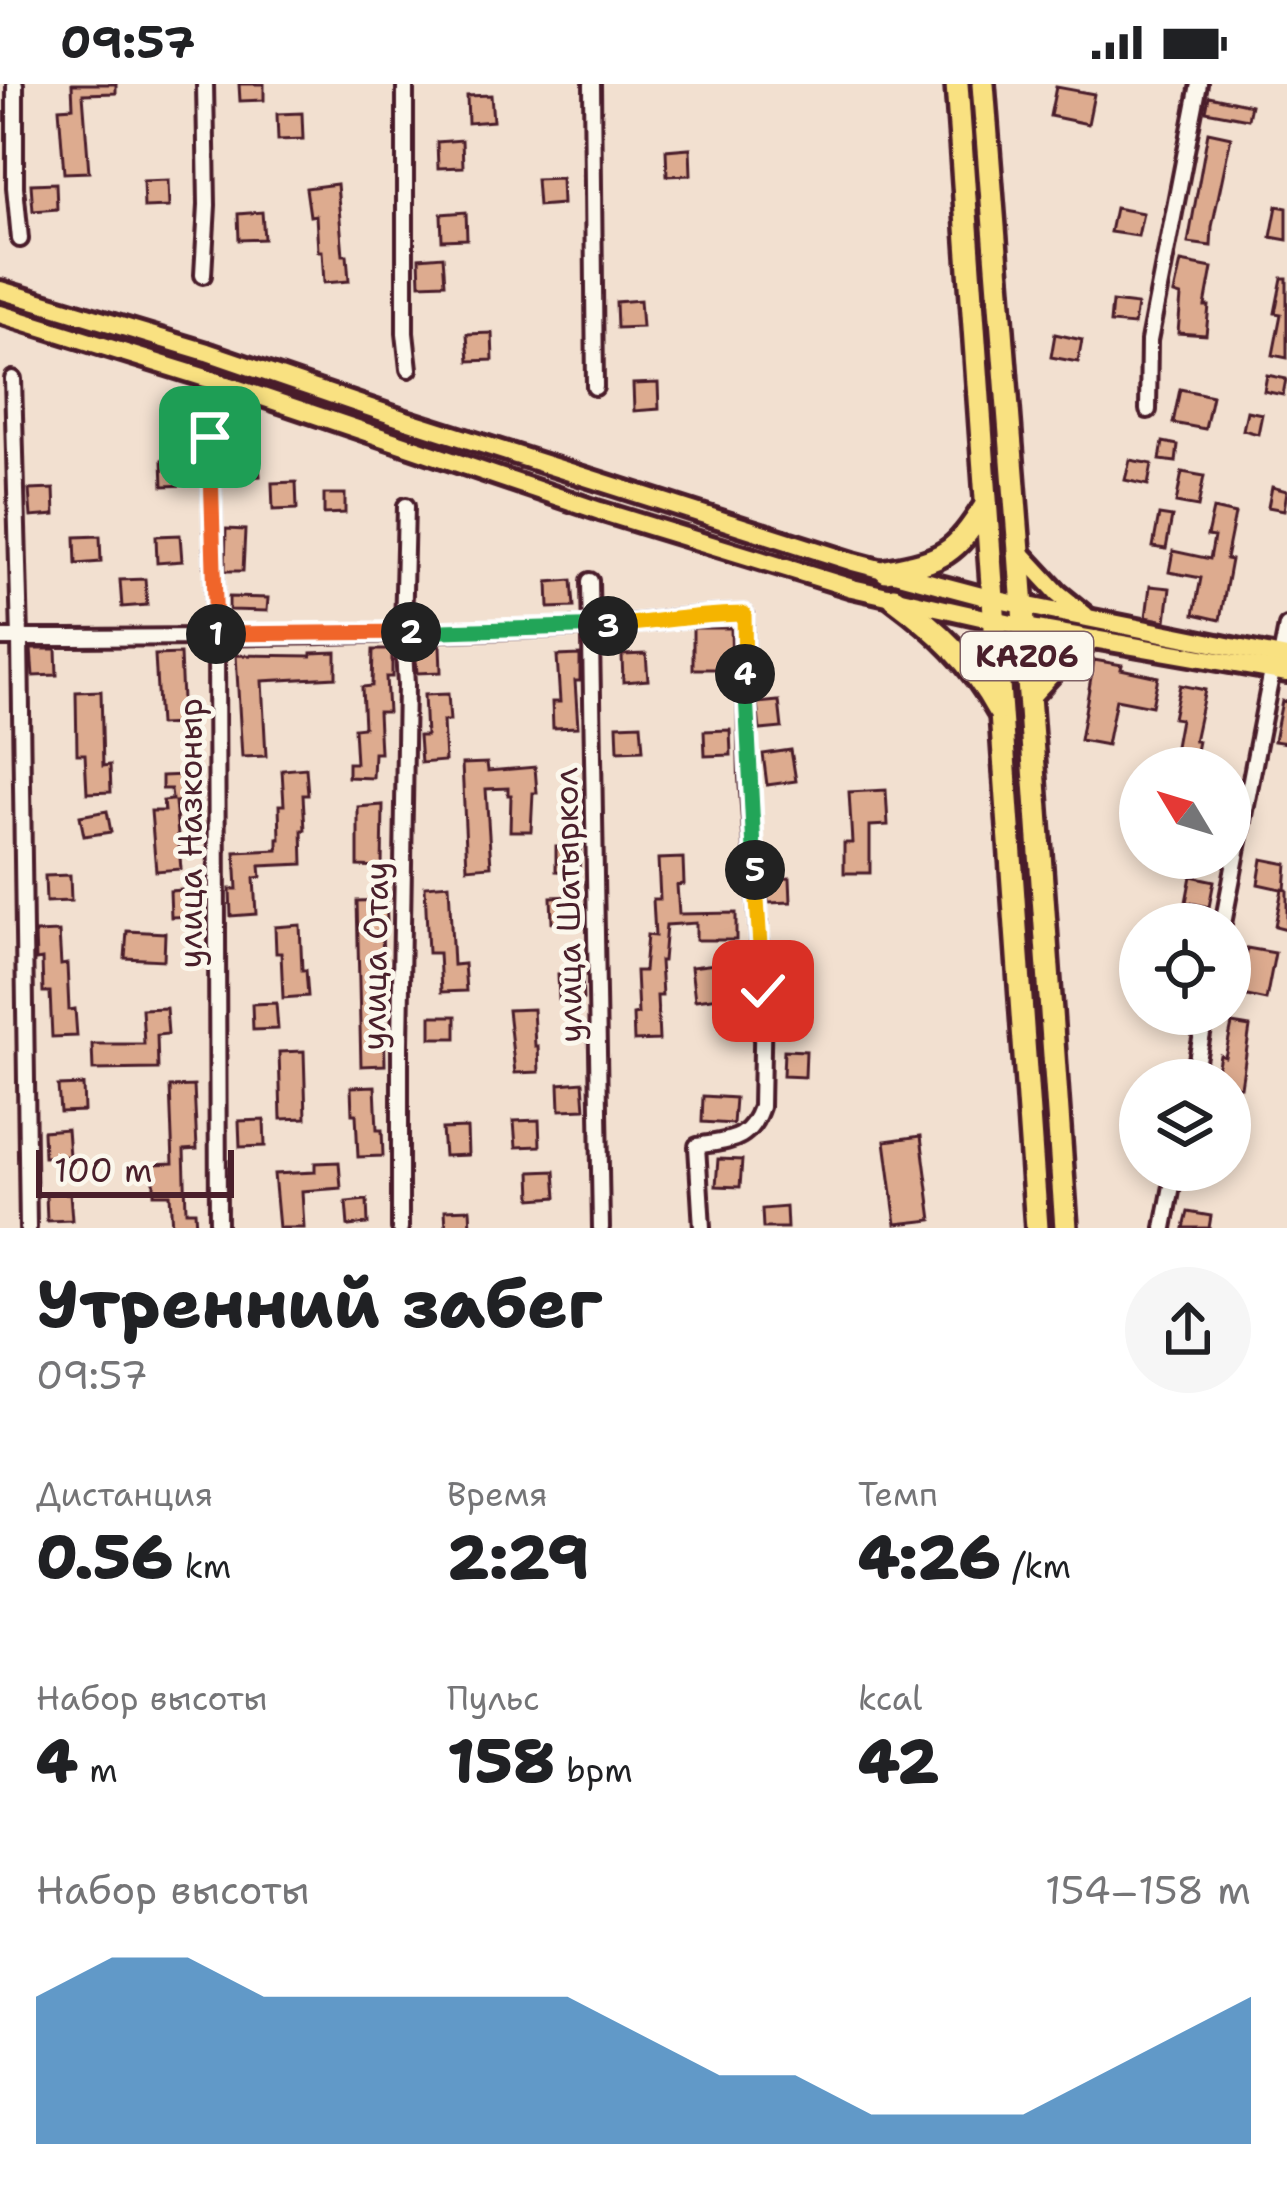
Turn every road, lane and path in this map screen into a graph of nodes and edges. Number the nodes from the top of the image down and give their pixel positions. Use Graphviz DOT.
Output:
graph roads {
  1 [pos="14,84"];
  2 [pos="205,84"];
  3 [pos="405,84"];
  4 [pos="592,84"];
  5 [pos="957,84"];
  6 [pos="983,84"];
  7 [pos="1199,84"];
  8 [pos="8,187"];
  9 [pos="20,239"];
  10 [pos="202,275"];
  11 [pos="0,290"];
  12 [pos="0,314"];
  13 [pos="409,369"];
  14 [pos="13,379"];
  15 [pos="595,387"];
  16 [pos="1148,410"];
  17 [pos="210,437"];
  18 [pos="987,505"];
  19 [pos="406,506"];
  20 [pos="1019,551"];
  21 [pos="853,562"];
  22 [pos="886,571"];
  23 [pos="590,581"];
  24 [pos="852,588"];
  25 [pos="894,598"];
  26 [pos="994,609"];
  27 [pos="1023,616"];
  28 [pos="1090,620"];
  29 [pos="1287,626"];
  30 [pos="590,627"];
  31 [pos="403,633"];
  32 [pos="216,636"];
  33 [pos="0,638"];
  34 [pos="20,638"];
  35 [pos="1096,638"];
  36 [pos="1282,665"];
  37 [pos="1030,698"];
  38 [pos="1002,716"];
  39 [pos="1228,903"];
  40 [pos="1171,1191"];
  41 [pos="28,1228"];
  42 [pos="218,1228"];
  43 [pos="400,1228"];
  44 [pos="601,1228"];
  45 [pos="702,1228"];
  46 [pos="1037,1228"];
  47 [pos="1066,1228"];
  48 [pos="1164,1228"];
  1 -- 8 [label="street"];
  2 -- 10 [label="street"];
  3 -- 13 [label="street"];
  4 -- 15 [label="street"];
  5 -- 18 [label="highway, KАZ06"];
  6 -- 20 [label="highway, KАZ06"];
  7 -- 16 [label="street"];
  8 -- 9 [label="street"];
  11 -- 21 [label="main road"];
  12 -- 24 [label="main road"];
  14 -- 34 [label="street"];
  17 -- 32 [label="street, улица Назконыр"];
  18 -- 22 [label="highway"];
  18 -- 26 [label="highway, KАZ06"];
  19 -- 31 [label="street, улица Отау"];
  20 -- 27 [label="highway, KАZ06"];
  20 -- 28 [label="main road"];
  21 -- 22 [label="main road"];
  21 -- 24 [label="main road"];
  22 -- 26 [label="main road"];
  23 -- 30 [label="street, улица Шатыркол"];
  24 -- 25 [label="main road"];
  25 -- 26 [label="main road"];
  25 -- 38 [label="highway"];
  26 -- 27 [label="main road"];
  26 -- 38 [label="highway, KАZ06"];
  27 -- 28 [label="main road"];
  27 -- 35 [label="main road"];
  27 -- 37 [label="highway, KАZ06"];
  28 -- 36 [label="main road"];
  29 -- 36 [label="street"];
  30 -- 31 [label="street"];
  30 -- 44 [label="street, улица Шатыркол"];
  30 -- 45 [label="street"];
  31 -- 32 [label="street"];
  31 -- 43 [label="street, улица Отау"];
  32 -- 34 [label="street"];
  32 -- 42 [label="street, улица Назконыр"];
  33 -- 34 [label="street"];
  34 -- 41 [label="street"];
  35 -- 36 [label="main road"];
  35 -- 37 [label="main road"];
  36 -- 39 [label="street"];
  37 -- 47 [label="highway, KАZ06"];
  38 -- 46 [label="highway, KАZ06"];
  40 -- 48 [label="street"];
}
